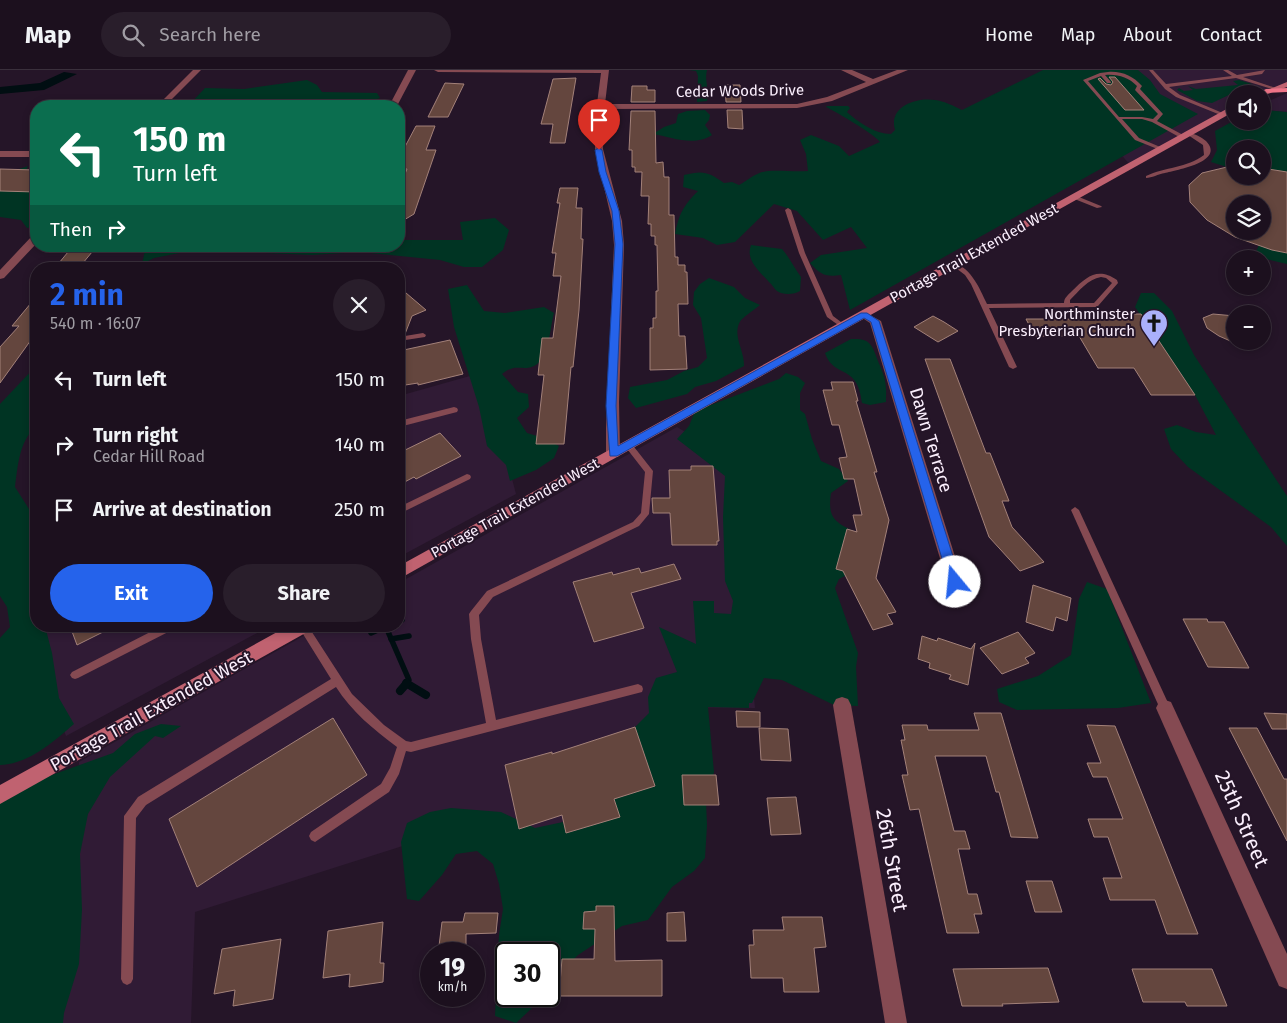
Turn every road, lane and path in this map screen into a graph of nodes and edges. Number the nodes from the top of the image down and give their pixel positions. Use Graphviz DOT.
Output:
graph roads {
  1 [pos="197,70"];
  2 [pos="412,70"];
  3 [pos="438,70"];
  4 [pos="605,70"];
  5 [pos="845,70"];
  6 [pos="904,70"];
  7 [pos="1151,70"];
  8 [pos="1225,70"];
  9 [pos="1263,70"];
  10 [pos="1102,74"];
  11 [pos="1236,76"];
  12 [pos="874,82"];
  13 [pos="1109,82"];
  14 [pos="1287,84"];
  15 [pos="1255,85"];
  16 [pos="1165,86"];
  17 [pos="1271,90"];
  18 [pos="1287,90"];
  19 [pos="1271,91"];
  20 [pos="168,100"];
  21 [pos="396,100"];
  22 [pos="601,106"];
  23 [pos="1134,110"];
  24 [pos="1226,113"];
  25 [pos="1223,115"];
  26 [pos="1118,118"];
  27 [pos="1142,118"];
  28 [pos="1154,121"];
  29 [pos="1187,135"];
  30 [pos="1162,149"];
  31 [pos="0,154"];
  32 [pos="30,154"];
  33 [pos="1148,177"];
  34 [pos="1074,198"];
  35 [pos="1099,207"];
  36 [pos="788,210"];
  37 [pos="30,244"];
  38 [pos="954,264"];
  39 [pos="0,276"];
  40 [pos="986,306"];
  41 [pos="1067,306"];
  42 [pos="864,315"];
  43 [pos="844,326"];
  44 [pos="422,335"];
  45 [pos="405,338"];
  46 [pos="1013,367"];
  47 [pos="454,410"];
  48 [pos="405,422"];
  49 [pos="628,445"];
  50 [pos="613,454"];
  51 [pos="467,477"];
  52 [pos="405,508"];
  53 [pos="1076,510"];
  54 [pos="405,570"];
  55 [pos="955,582"];
  56 [pos="159,632"];
  57 [pos="292,632"];
  58 [pos="307,632"];
  59 [pos="75,676"];
  60 [pos="338,680"];
  61 [pos="638,689"];
  62 [pos="842,705"];
  63 [pos="1165,708"];
  64 [pos="492,725"];
  65 [pos="403,745"];
  66 [pos="0,795"];
  67 [pos="315,836"];
  68 [pos="1287,978"];
  69 [pos="127,979"];
  70 [pos="896,1023"];
  1 -- 20 [label="street"];
  2 -- 21 [label="street"];
  3 -- 4 [label="street"];
  4 -- 22 [label="street"];
  5 -- 12 [label="street"];
  6 -- 12 [label="street, Cedar Woods Drive"];
  7 -- 16 [label="lane"];
  8 -- 11 [label="lane"];
  9 -- 11 [label="lane"];
  10 -- 13 [label="lane"];
  10 -- 26 [label="lane"];
  10 -- 28 [label="lane"];
  11 -- 15 [label="lane"];
  11 -- 16 [label="lane"];
  12 -- 22 [label="street, Cedar Woods Drive"];
  14 -- 17 [label="main road"];
  16 -- 25 [label="lane"];
  18 -- 19 [label="main road"];
  22 -- 50 [label="street"];
  23 -- 27 [label="lane"];
  24 -- 25 [label="main road, Portage Trail Extended West"];
  25 -- 29 [label="main road, Portage Trail Extended West"];
  26 -- 27 [label="lane"];
  26 -- 30 [label="lane"];
  27 -- 28 [label="lane"];
  28 -- 29 [label="lane"];
  29 -- 30 [label="main road, Portage Trail Extended West"];
  29 -- 33 [label="lane"];
  30 -- 34 [label="main road, Portage Trail Extended West"];
  31 -- 32 [label="street"];
  34 -- 35 [label="lane"];
  34 -- 38 [label="main road, Portage Trail Extended West"];
  36 -- 43 [label="lane"];
  37 -- 39 [label="street"];
  38 -- 40 [label="lane"];
  38 -- 42 [label="main road, Portage Trail Extended West"];
  40 -- 41 [label="lane"];
  40 -- 46 [label="lane"];
  41 -- 41 [label="lane"];
  42 -- 43 [label="main road, Portage Trail Extended West"];
  42 -- 55 [label="street, Dawn Terrace"];
  43 -- 49 [label="main road, Portage Trail Extended West"];
  44 -- 45 [label="lane"];
  47 -- 48 [label="lane"];
  49 -- 50 [label="main road, Portage Trail Extended West"];
  49 -- 64 [label="lane"];
  50 -- 54 [label="main road, Portage Trail Extended West"];
  51 -- 52 [label="lane"];
  53 -- 63 [label="lane"];
  56 -- 59 [label="lane"];
  57 -- 66 [label="main road, Portage Trail Extended West"];
  58 -- 60 [label="lane"];
  60 -- 65 [label="lane"];
  60 -- 69 [label="lane"];
  61 -- 64 [label="lane"];
  62 -- 70 [label="street, 26th Street"];
  63 -- 68 [label="street, 25th Street"];
  64 -- 65 [label="lane"];
  65 -- 67 [label="lane"];
}
